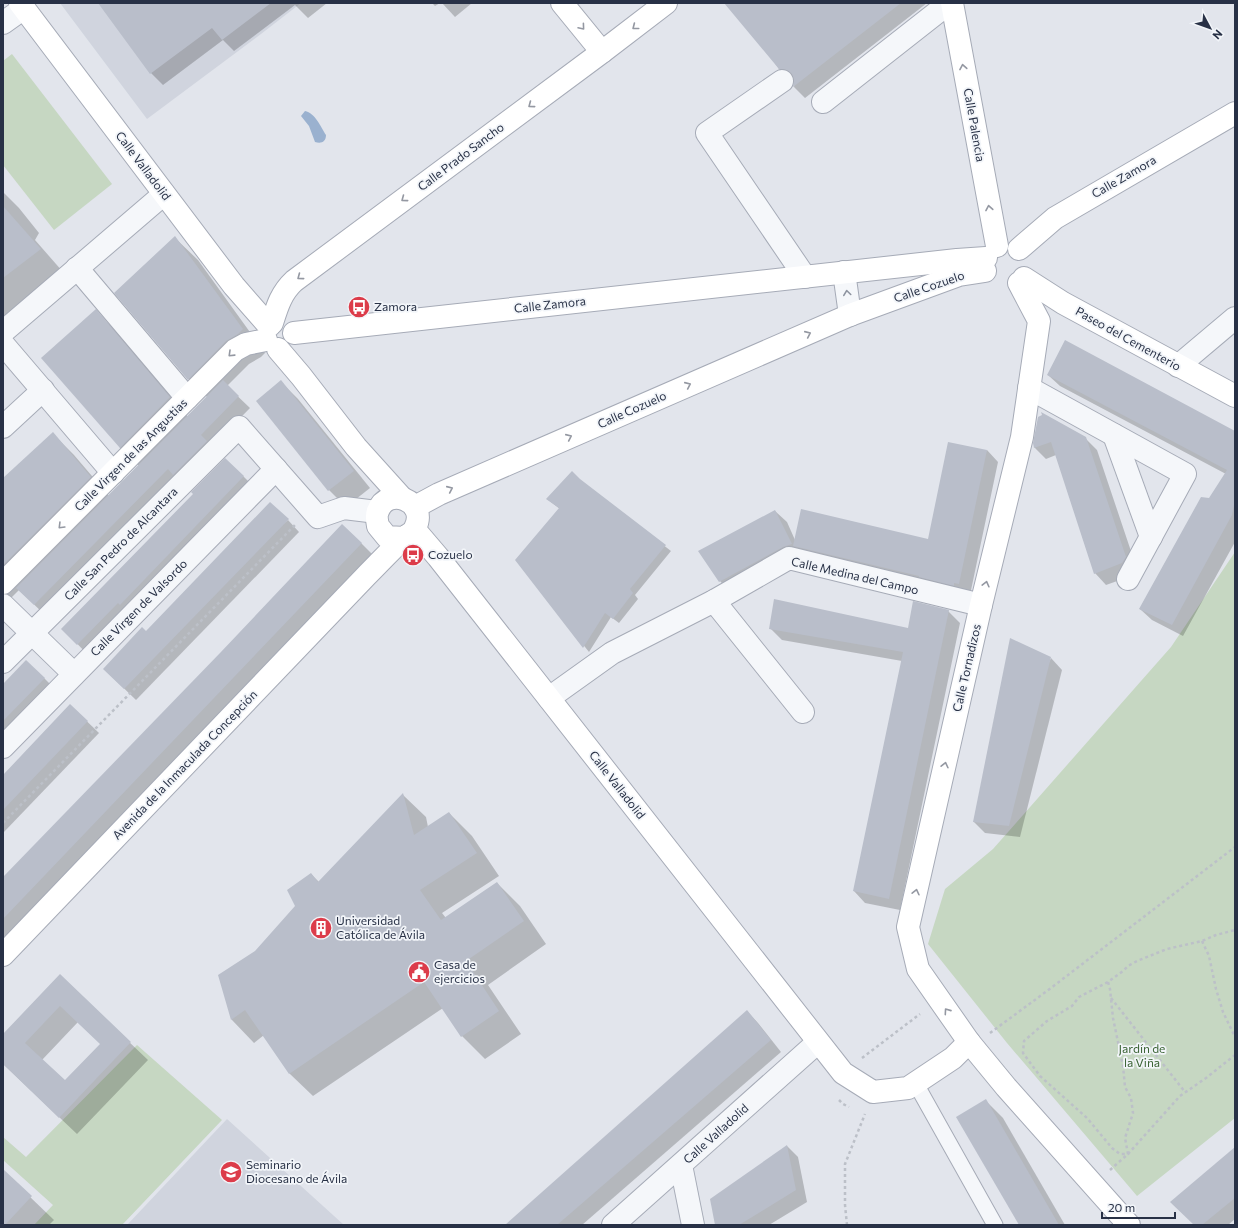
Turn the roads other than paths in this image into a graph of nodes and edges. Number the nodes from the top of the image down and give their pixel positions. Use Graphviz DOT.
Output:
graph roads {
  1 [pos="562,3"];
  2 [pos="666,3"];
  3 [pos="950,3"];
  4 [pos="22,6"];
  5 [pos="3,24"];
  6 [pos="602,52"];
  7 [pos="782,81"];
  8 [pos="823,102"];
  9 [pos="1235,113"];
  10 [pos="164,194"];
  11 [pos="1019,249"];
  12 [pos="989,259"];
  13 [pos="77,268"];
  14 [pos="844,272"];
  15 [pos="806,277"];
  16 [pos="1021,281"];
  17 [pos="850,315"];
  18 [pos="1235,318"];
  19 [pos="3,332"];
  20 [pos="278,336"];
  21 [pos="3,344"];
  22 [pos="1178,366"];
  23 [pos="1029,388"];
  24 [pos="43,390"];
  25 [pos="1235,396"];
  26 [pos="187,398"];
  27 [pos="3,427"];
  28 [pos="1114,435"];
  29 [pos="356,447"];
  30 [pos="276,469"];
  31 [pos="113,473"];
  32 [pos="409,502"];
  33 [pos="379,508"];
  34 [pos="402,535"];
  35 [pos="1151,537"];
  36 [pos="1128,579"];
  37 [pos="3,583"];
  38 [pos="714,601"];
  39 [pos="3,605"];
  40 [pos="981,606"];
  41 [pos="32,633"];
  42 [pos="3,662"];
  43 [pos="74,674"];
  44 [pos="549,698"];
  45 [pos="803,712"];
  46 [pos="3,747"];
  47 [pos="3,955"];
  48 [pos="818,1042"];
  49 [pos="969,1042"];
  50 [pos="916,1084"];
  51 [pos="681,1165"];
  52 [pos="613,1225"];
  53 [pos="692,1225"];
  54 [pos="995,1225"];
  55 [pos="1129,1225"];
  1 -- 6 [label="street, one-way"];
  2 -- 6 [label="street, Calle Prado Sancho, one-way"];
  3 -- 8 [label="street"];
  12 -- 3 [label="street, Calle Palencia, one-way"];
  4 -- 5 [label="street"];
  4 -- 10 [label="street, Calle Valladolid"];
  6 -- 20 [label="street, Calle Prado Sancho, one-way"];
  7 -- 15 [label="street"];
  9 -- 11 [label="street, Calle Zamora"];
  10 -- 13 [label="street"];
  10 -- 20 [label="street, Calle Valladolid"];
  11 -- 12 [label="street"];
  11 -- 16 [label="street"];
  12 -- 14 [label="street, Calle Zamora"];
  12 -- 16 [label="street"];
  12 -- 17 [label="street, Calle Cozuelo"];
  13 -- 19 [label="street"];
  13 -- 26 [label="street"];
  14 -- 15 [label="street, Calle Zamora"];
  17 -- 14 [label="street, one-way"];
  15 -- 20 [label="street, Calle Zamora"];
  16 -- 22 [label="street, Paseo del Cementerio"];
  16 -- 23 [label="street, Calle Tornadizos"];
  32 -- 17 [label="street, Calle Cozuelo, one-way"];
  18 -- 22 [label="street"];
  20 -- 26 [label="street, Calle Virgen de las Angustias, one-way"];
  20 -- 29 [label="street, Calle Valladolid"];
  21 -- 24 [label="street"];
  22 -- 25 [label="street, Paseo del Cementerio"];
  23 -- 28 [label="street"];
  40 -- 23 [label="street, Calle Tornadizos, one-way"];
  24 -- 27 [label="street"];
  24 -- 31 [label="street"];
  26 -- 31 [label="street, Calle Virgen de las Angustias"];
  28 -- 35 [label="street"];
  28 -- 35 [label="street"];
  29 -- 32 [label="street, Calle Valladolid"];
  29 -- 33 [label="street, Calle Valladolid"];
  30 -- 33 [label="street"];
  30 -- 41 [label="street, Calle San Pedro de Alcantara"];
  30 -- 43 [label="street, Calle Virgen de Valsordo"];
  31 -- 37 [label="street, Calle Virgen de las Angustias, one-way"];
  32 -- 33 [label="street"];
  32 -- 34 [label="street"];
  33 -- 34 [label="street"];
  34 -- 44 [label="street, Calle Valladolid"];
  34 -- 47 [label="street, Avenida de la Inmaculada Concepción"];
  35 -- 36 [label="street"];
  38 -- 40 [label="street, Calle Medina del Campo"];
  38 -- 44 [label="street, Calle Medina del Campo"];
  38 -- 45 [label="street"];
  39 -- 41 [label="street"];
  49 -- 40 [label="street, Calle Tornadizos, one-way"];
  41 -- 42 [label="street, Calle San Pedro de Alcantara"];
  41 -- 43 [label="street"];
  43 -- 46 [label="street, Calle Virgen de Valsordo"];
  44 -- 48 [label="street, Calle Valladolid"];
  48 -- 50 [label="street, Calle Valladolid"];
  48 -- 51 [label="street, Calle Valladolid"];
  49 -- 50 [label="street, Calle Valladolid"];
  49 -- 55 [label="street, Calle Tornadizos"];
  50 -- 54 [label="lane"];
  51 -- 52 [label="street, Calle Valladolid"];
  51 -- 53 [label="street"];
}
